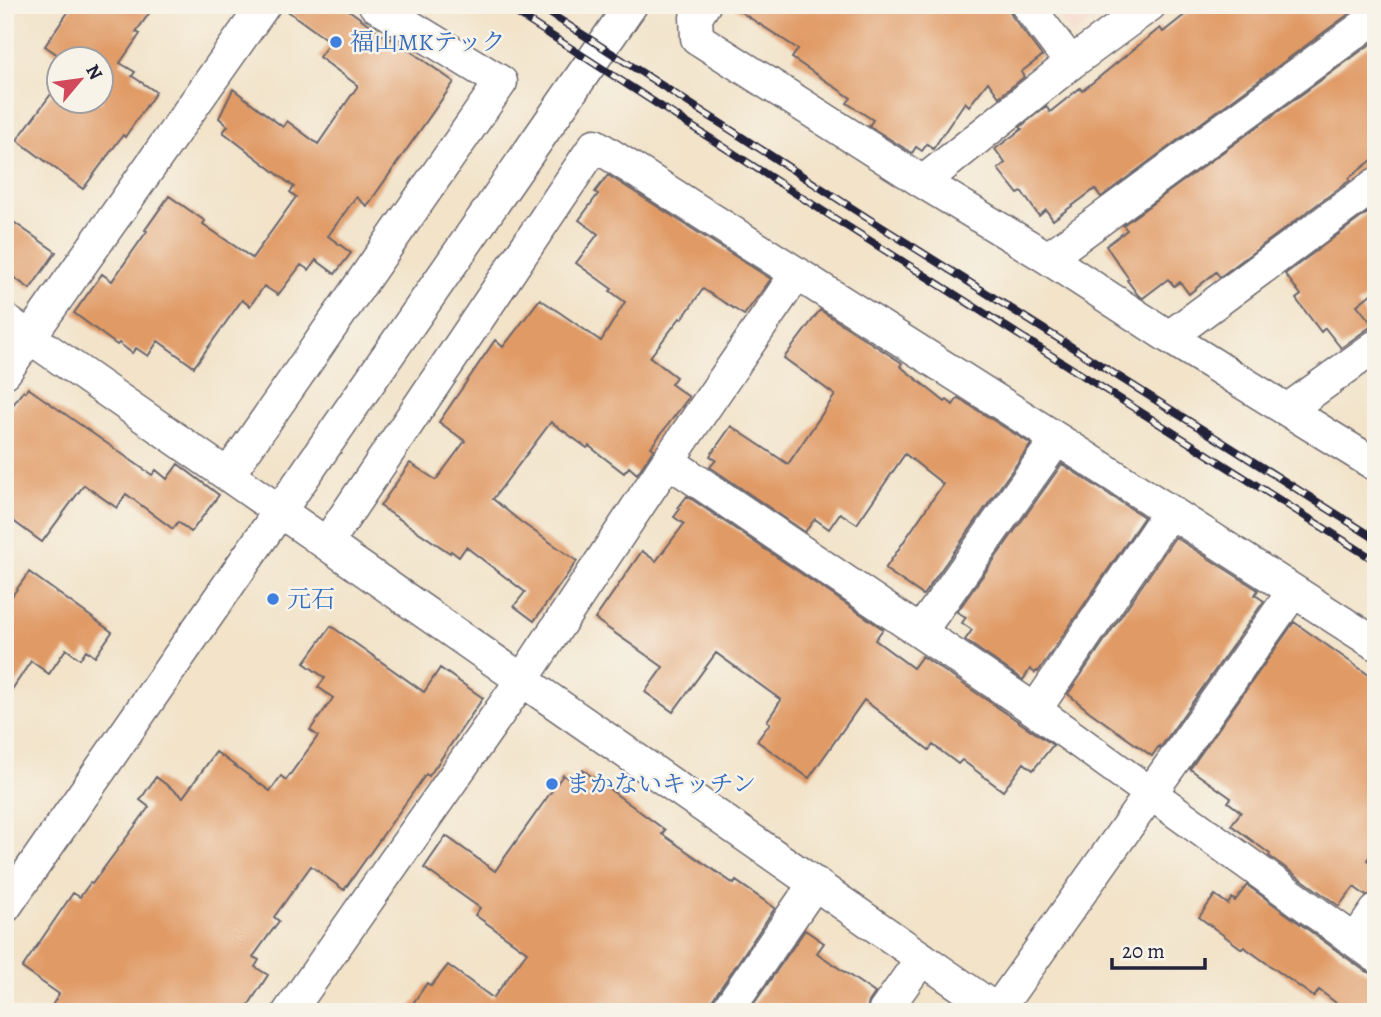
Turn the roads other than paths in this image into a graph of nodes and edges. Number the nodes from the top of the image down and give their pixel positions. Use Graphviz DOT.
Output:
graph roads {
  1 [pos="264,5"];
  2 [pos="375,5"];
  3 [pos="631,5"];
  4 [pos="704,5"];
  5 [pos="1027,5"];
  6 [pos="1150,5"];
  7 [pos="1376,17"];
  8 [pos="1071,63"];
  9 [pos="923,182"];
  10 [pos="1376,184"];
  11 [pos="1048,258"];
  12 [pos="797,273"];
  13 [pos="18,328"];
  14 [pos="1169,337"];
  15 [pos="1376,346"];
  16 [pos="5,372"];
  17 [pos="1287,410"];
  18 [pos="1057,439"];
  19 [pos="668,461"];
  20 [pos="1376,465"];
  21 [pos="228,475"];
  22 [pos="1170,511"];
  23 [pos="281,512"];
  24 [pos="327,543"];
  25 [pos="1293,592"];
  26 [pos="920,632"];
  27 [pos="1376,644"];
  28 [pos="522,680"];
  29 [pos="1035,710"];
  30 [pos="1151,794"];
  31 [pos="815,883"];
  32 [pos="5,907"];
  33 [pos="1376,911"];
  34 [pos="1365,948"];
  35 [pos="922,958"];
  36 [pos="997,1011"];
  37 [pos="289,1012"];
  38 [pos="726,1012"];
  39 [pos="884,1012"];
  1 -- 13 [label="street"];
  2 -- 21 [label="street"];
  3 -- 23 [label="street"];
  4 -- 9 [label="street"];
  5 -- 8 [label="street"];
  6 -- 8 [label="street"];
  7 -- 11 [label="street"];
  8 -- 9 [label="street"];
  9 -- 11 [label="street"];
  10 -- 14 [label="street"];
  11 -- 14 [label="street"];
  12 -- 18 [label="street"];
  12 -- 19 [label="street"];
  12 -- 24 [label="street"];
  13 -- 16 [label="street"];
  13 -- 21 [label="street"];
  14 -- 17 [label="street"];
  15 -- 17 [label="street"];
  17 -- 20 [label="street"];
  18 -- 22 [label="street"];
  18 -- 26 [label="street"];
  19 -- 26 [label="street"];
  19 -- 28 [label="street"];
  21 -- 23 [label="street"];
  22 -- 25 [label="street"];
  22 -- 29 [label="street"];
  23 -- 24 [label="street"];
  23 -- 32 [label="street"];
  24 -- 28 [label="street"];
  25 -- 27 [label="street"];
  25 -- 30 [label="street"];
  26 -- 29 [label="street"];
  28 -- 31 [label="street"];
  28 -- 37 [label="street"];
  29 -- 30 [label="street"];
  30 -- 34 [label="street"];
  30 -- 36 [label="street"];
  31 -- 35 [label="street"];
  31 -- 38 [label="street"];
  33 -- 34 [label="street"];
  35 -- 36 [label="street"];
  35 -- 39 [label="street"];
}
